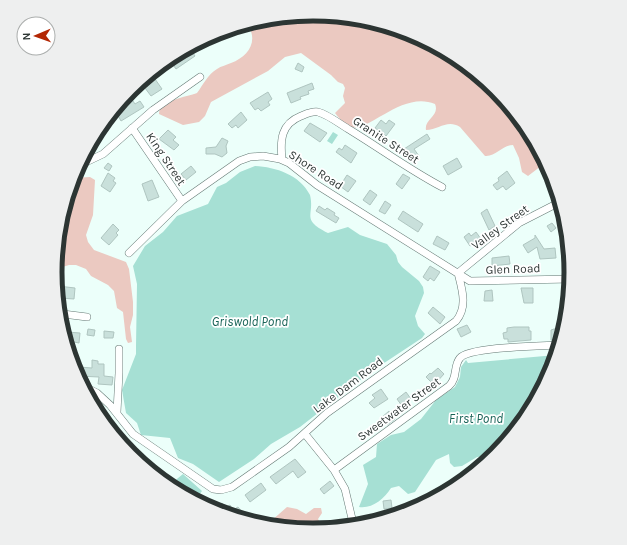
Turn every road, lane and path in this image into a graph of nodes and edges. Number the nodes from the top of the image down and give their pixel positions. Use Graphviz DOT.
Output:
graph roads {
  1 [pos="200,77"];
  2 [pos="132,128"];
  3 [pos="282,160"];
  4 [pos="88,161"];
  5 [pos="442,186"];
  6 [pos="182,201"];
  7 [pos="555,204"];
  8 [pos="129,253"];
  9 [pos="458,273"];
  10 [pos="565,279"];
  11 [pos="66,314"];
  12 [pos="87,317"];
  13 [pos="554,345"];
  14 [pos="119,349"];
  15 [pos="92,391"];
  16 [pos="117,413"];
  17 [pos="305,434"];
  18 [pos="334,470"];
  19 [pos="353,521"];
  1 -- 2 [label="street"];
  2 -- 4 [label="street"];
  2 -- 6 [label="street, King Street"];
  3 -- 5 [label="street, Granite Street"];
  3 -- 6 [label="street, Shore Road"];
  3 -- 9 [label="street, Shore Road"];
  6 -- 8 [label="street, Shore Road"];
  7 -- 9 [label="street, Valley Street"];
  9 -- 10 [label="street, Glen Road"];
  9 -- 17 [label="street, Lake Dam Road"];
  11 -- 12 [label="street"];
  13 -- 18 [label="street, Sweetwater Street"];
  14 -- 16 [label="street"];
  15 -- 16 [label="street"];
  16 -- 17 [label="street, Lake Dam Road"];
  17 -- 18 [label="street"];
  18 -- 19 [label="street"];
}
